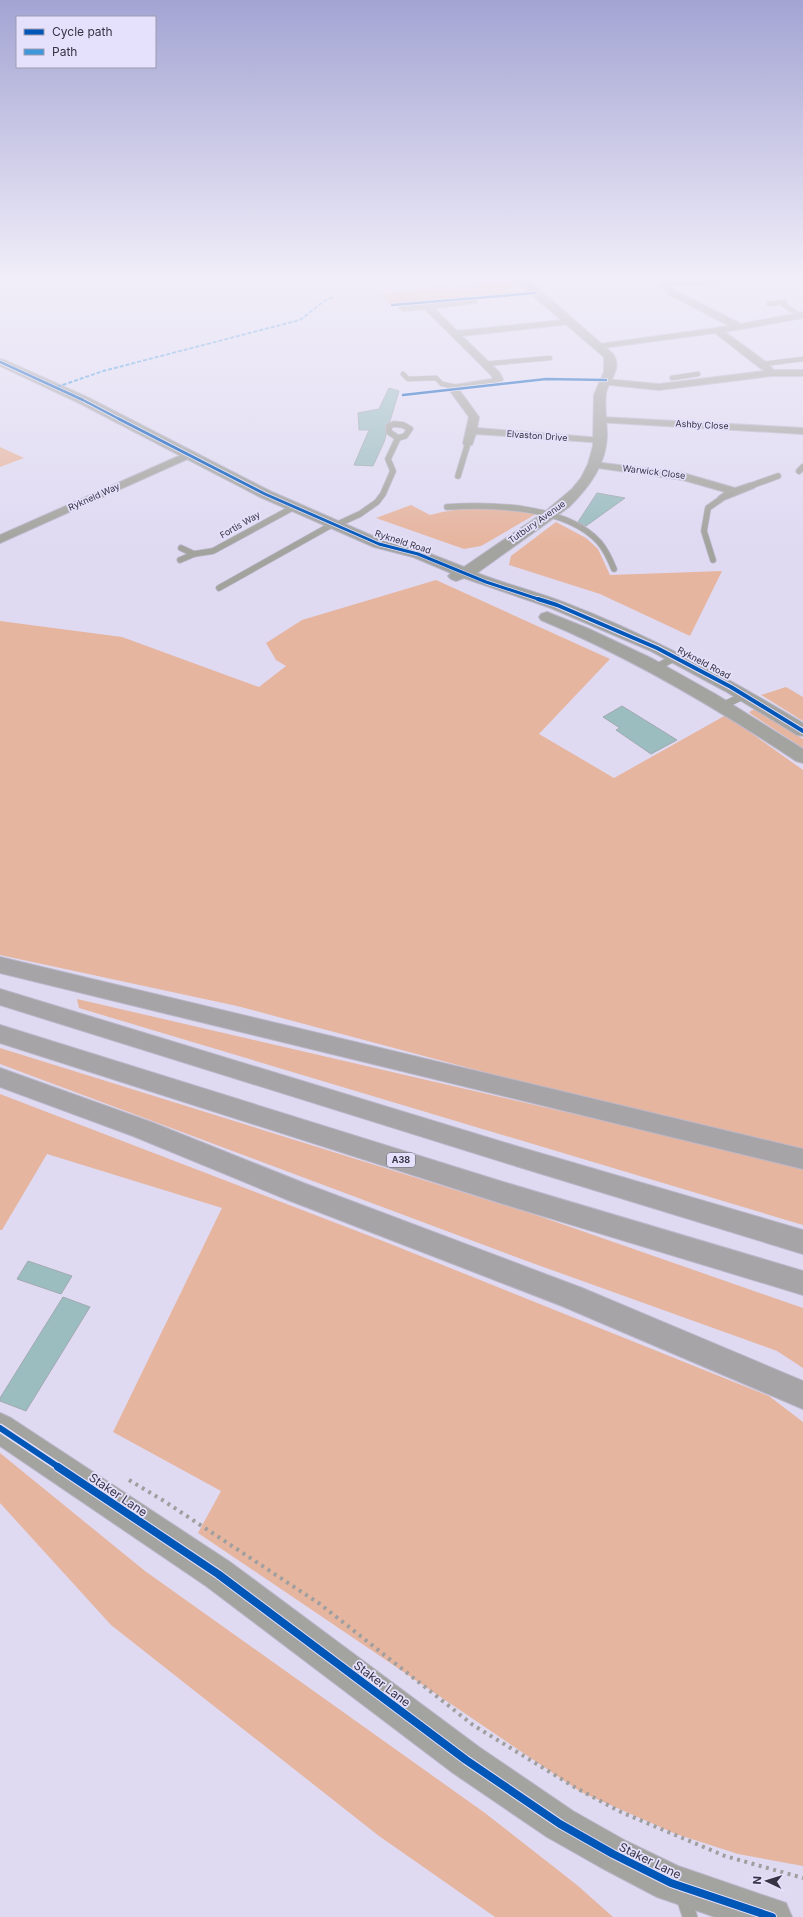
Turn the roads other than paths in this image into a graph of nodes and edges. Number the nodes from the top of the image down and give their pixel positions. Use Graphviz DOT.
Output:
graph roads {
  1 [pos="8,365"];
  2 [pos="486,365"];
  3 [pos="612,365"];
  4 [pos="764,365"];
  5 [pos="772,373"];
  6 [pos="803,373"];
  7 [pos="403,374"];
  8 [pos="698,374"];
  9 [pos="681,377"];
  10 [pos="672,378"];
  11 [pos="604,382"];
  12 [pos="690,384"];
  13 [pos="457,388"];
  14 [pos="601,420"];
  15 [pos="803,431"];
  16 [pos="472,432"];
  17 [pos="398,438"];
  18 [pos="601,441"];
  19 [pos="468,443"];
  20 [pos="188,455"];
  21 [pos="595,465"];
  22 [pos="458,476"];
  23 [pos="778,476"];
  24 [pos="750,486"];
  25 [pos="734,492"];
  26 [pos="722,499"];
  27 [pos="294,507"];
  28 [pos="447,507"];
  29 [pos="550,515"];
  30 [pos="335,524"];
  31 [pos="0,539"];
  32 [pos="181,548"];
  33 [pos="494,552"];
  34 [pos="194,554"];
  35 [pos="180,560"];
  36 [pos="712,560"];
  37 [pos="614,569"];
  38 [pos="450,573"];
  39 [pos="466,574"];
  40 [pos="219,588"];
  41 [pos="511,589"];
  42 [pos="676,657"];
  43 [pos="655,668"];
  44 [pos="745,695"];
  45 [pos="722,706"];
  46 [pos="803,731"];
  47 [pos="803,757"];
  48 [pos="0,965"];
  49 [pos="0,997"];
  50 [pos="0,1034"];
  51 [pos="0,1077"];
  52 [pos="803,1159"];
  53 [pos="803,1242"];
  54 [pos="803,1283"];
  55 [pos="803,1395"];
  56 [pos="0,1428"];
  57 [pos="685,1902"];
  58 [pos="772,1917"];
  1 -- 20 [label="street, Rykneld Road"];
  2 -- 13 [label="street"];
  3 -- 11 [label="street, Tutbury Avenue"];
  4 -- 5 [label="street"];
  5 -- 6 [label="street"];
  5 -- 12 [label="street"];
  7 -- 13 [label="lane"];
  8 -- 9 [label="lane"];
  9 -- 10 [label="lane"];
  9 -- 12 [label="lane"];
  11 -- 12 [label="street"];
  11 -- 14 [label="street, Tutbury Avenue"];
  13 -- 16 [label="street"];
  14 -- 15 [label="street, Ashby Close"];
  14 -- 18 [label="street, Tutbury Avenue"];
  16 -- 18 [label="street, Elvaston Drive"];
  16 -- 19 [label="street"];
  17 -- 30 [label="lane"];
  18 -- 21 [label="street, Tutbury Avenue"];
  19 -- 22 [label="lane"];
  20 -- 27 [label="street, Rykneld Road"];
  20 -- 31 [label="street, Rykneld Way"];
  21 -- 25 [label="street, Warwick Close"];
  21 -- 29 [label="street, Tutbury Avenue"];
  23 -- 24 [label="lane"];
  24 -- 25 [label="street"];
  25 -- 26 [label="street"];
  26 -- 36 [label="lane"];
  27 -- 30 [label="street, Rykneld Road"];
  27 -- 34 [label="lane, Fortis Way"];
  28 -- 29 [label="lane"];
  29 -- 33 [label="street, Tutbury Avenue"];
  29 -- 37 [label="lane"];
  30 -- 38 [label="street, Rykneld Road"];
  30 -- 40 [label="lane"];
  32 -- 34 [label="lane"];
  33 -- 38 [label="street, Tutbury Avenue"];
  33 -- 39 [label="street, Tutbury Avenue"];
  33 -- 41 [label="street"];
  34 -- 35 [label="lane, Fortis Way"];
  38 -- 39 [label="street, Tutbury Avenue"];
  38 -- 43 [label="street, Rykneld Road"];
  39 -- 41 [label="street, Rykneld Road"];
  41 -- 42 [label="street, Rykneld Road"];
  42 -- 43 [label="lane"];
  42 -- 44 [label="street, Rykneld Road"];
  43 -- 45 [label="street, Rykneld Road"];
  44 -- 45 [label="lane"];
  44 -- 46 [label="street, Rykneld Road"];
  45 -- 47 [label="street, Rykneld Road"];
  48 -- 52 [label="highway"];
  49 -- 53 [label="highway"];
  50 -- 54 [label="highway, A38"];
  51 -- 55 [label="highway"];
  56 -- 57 [label="street, Staker Lane"];
  57 -- 58 [label="street, Staker Lane"];
}
